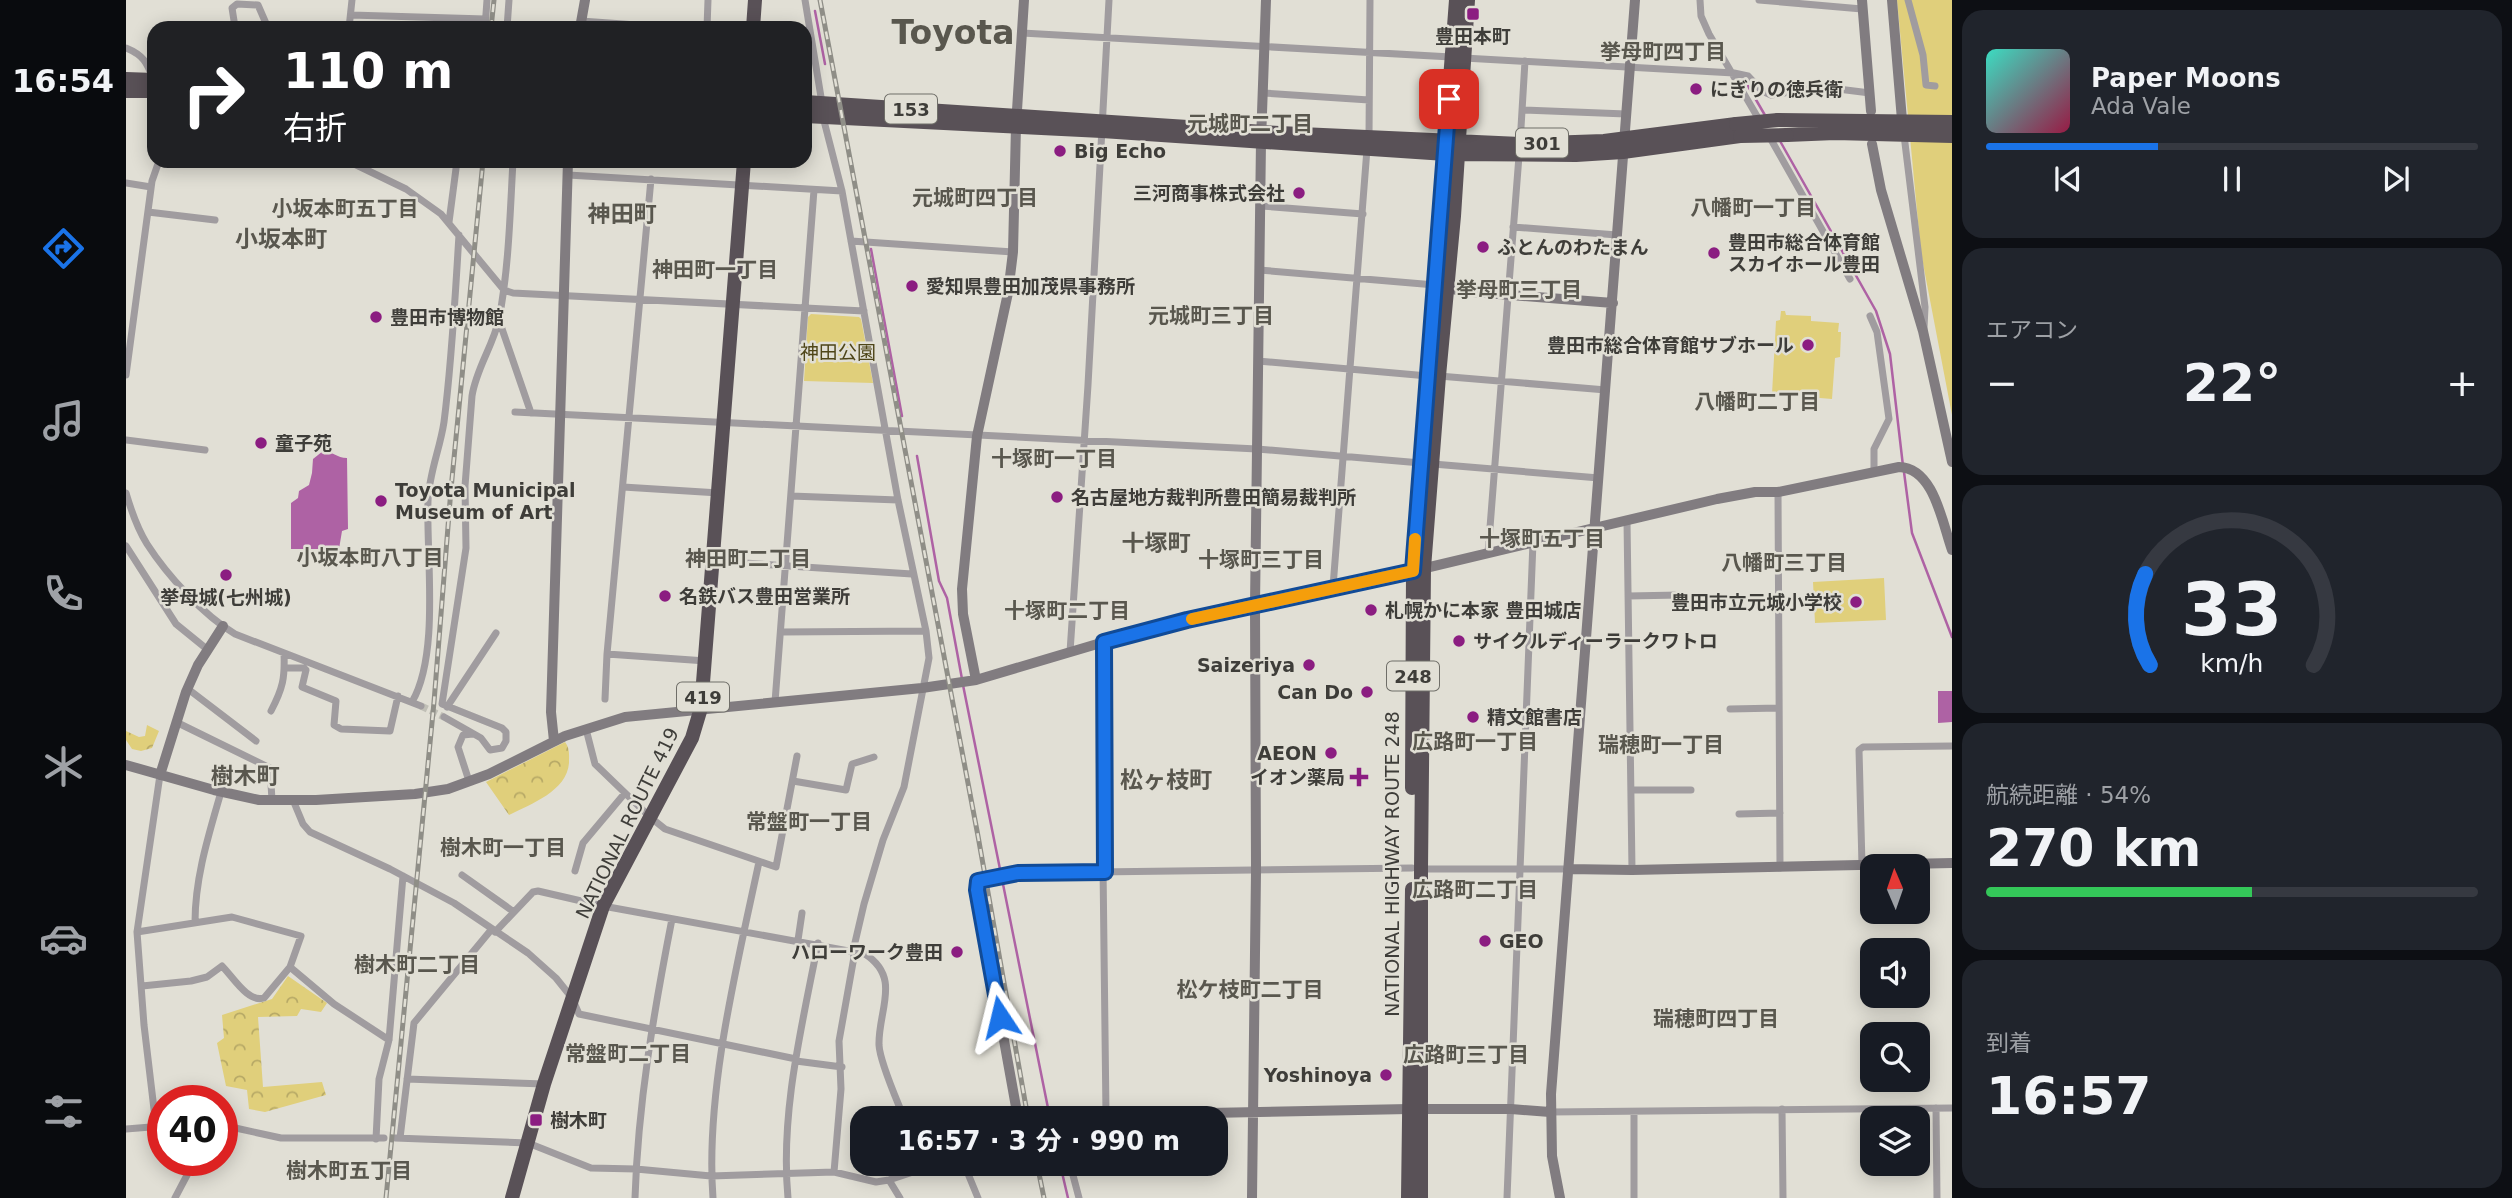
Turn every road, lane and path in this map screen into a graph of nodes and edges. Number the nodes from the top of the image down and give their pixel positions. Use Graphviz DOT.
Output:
graph roads {
  1 [pos="352,0"];
  2 [pos="487,0"];
  3 [pos="509,0"];
  4 [pos="585,0"];
  5 [pos="708,0"];
  6 [pos="755,0"];
  7 [pos="805,0"];
  8 [pos="1024,0"];
  9 [pos="1109,0"];
  10 [pos="1266,0"];
  11 [pos="1369,0"];
  12 [pos="1457,0"];
  13 [pos="1468,0"];
  14 [pos="1635,0"];
  15 [pos="1700,0"];
  16 [pos="1759,0"];
  17 [pos="1892,0"];
  18 [pos="1908,0"];
  19 [pos="1862,5"];
  20 [pos="351,16"];
  21 [pos="234,21"];
  22 [pos="265,21"];
  23 [pos="350,21"];
  24 [pos="435,21"];
  25 [pos="485,21"];
  26 [pos="508,21"];
  27 [pos="582,21"];
  28 [pos="707,21"];
  29 [pos="754,21"];
  30 [pos="808,21"];
  31 [pos="1022,33"];
  32 [pos="1107,37"];
  33 [pos="812,45"];
  34 [pos="1264,46"];
  35 [pos="126,48"];
  36 [pos="1368,52"];
  37 [pos="1458,58"];
  38 [pos="1525,61"];
  39 [pos="147,62"];
  40 [pos="1629,68"];
  41 [pos="1734,73"];
  42 [pos="126,79"];
  43 [pos="147,80"];
  44 [pos="1935,86"];
  45 [pos="126,91"];
  46 [pos="147,92"];
  47 [pos="1263,93"];
  48 [pos="1870,93"];
  49 [pos="1369,100"];
  50 [pos="812,105"];
  51 [pos="822,110"];
  52 [pos="1523,110"];
  53 [pos="1871,111"];
  54 [pos="812,114"];
  55 [pos="1626,114"];
  56 [pos="1016,120"];
  57 [pos="1952,122"];
  58 [pos="1102,126"];
  59 [pos="1909,128"];
  60 [pos="1738,130"];
  61 [pos="1952,135"];
  62 [pos="1261,136"];
  63 [pos="1368,143"];
  64 [pos="1872,144"];
  65 [pos="1624,145"];
  66 [pos="1452,148"];
  67 [pos="1519,150"];
  68 [pos="157,168"];
  69 [pos="363,168"];
  70 [pos="456,168"];
  71 [pos="513,168"];
  72 [pos="568,168"];
  73 [pos="744,168"];
  74 [pos="568,175"];
  75 [pos="651,179"];
  76 [pos="126,183"];
  77 [pos="743,184"];
  78 [pos="151,187"];
  79 [pos="814,190"];
  80 [pos="842,191"];
  81 [pos="1261,206"];
  82 [pos="148,212"];
  83 [pos="1363,214"];
  84 [pos="215,220"];
  85 [pos="449,222"];
  86 [pos="1513,227"];
  87 [pos="460,235"];
  88 [pos="1617,235"];
  89 [pos="851,241"];
  90 [pos="1013,252"];
  91 [pos="1259,270"];
  92 [pos="1357,278"];
  93 [pos="1850,279"];
  94 [pos="1442,286"];
  95 [pos="504,290"];
  96 [pos="1508,294"];
  97 [pos="566,295"];
  98 [pos="641,299"];
  99 [pos="1613,303"];
  100 [pos="734,306"];
  101 [pos="805,308"];
  102 [pos="864,311"];
  103 [pos="1870,316"];
  104 [pos="498,324"];
  105 [pos="1923,331"];
  106 [pos="1258,361"];
  107 [pos="1351,368"];
  108 [pos="126,375"];
  109 [pos="1433,376"];
  110 [pos="1501,381"];
  111 [pos="1606,390"];
  112 [pos="515,412"];
  113 [pos="531,413"];
  114 [pos="562,415"];
  115 [pos="629,418"];
  116 [pos="725,423"];
  117 [pos="796,426"];
  118 [pos="887,432"];
  119 [pos="978,436"];
  120 [pos="126,440"];
  121 [pos="1084,442"];
  122 [pos="1257,449"];
  123 [pos="205,450"];
  124 [pos="1344,457"];
  125 [pos="1952,462"];
  126 [pos="1426,463"];
  127 [pos="1493,468"];
  128 [pos="1874,472"];
  129 [pos="1599,478"];
  130 [pos="623,487"];
  131 [pos="1778,492"];
  132 [pos="126,493"];
  133 [pos="719,493"];
  134 [pos="791,496"];
  135 [pos="898,500"];
  136 [pos="1627,522"];
  137 [pos="1595,527"];
  138 [pos="1533,542"];
  139 [pos="126,546"];
  140 [pos="1952,550"];
  141 [pos="1488,553"];
  142 [pos="714,561"];
  143 [pos="786,566"];
  144 [pos="1419,569"];
  145 [pos="912,574"];
  146 [pos="1333,587"];
  147 [pos="1680,595"];
  148 [pos="1628,596"];
  149 [pos="1255,605"];
  150 [pos="223,626"];
  151 [pos="926,631"];
  152 [pos="781,632"];
  153 [pos="496,633"];
  154 [pos="1104,642"];
  155 [pos="208,650"];
  156 [pos="1070,652"];
  157 [pos="284,653"];
  158 [pos="607,654"];
  159 [pos="706,661"];
  160 [pos="284,668"];
  161 [pos="976,680"];
  162 [pos="922,688"];
  163 [pos="188,689"];
  164 [pos="398,696"];
  165 [pos="605,699"];
  166 [pos="412,702"];
  167 [pos="775,702"];
  168 [pos="421,706"];
  169 [pos="447,708"];
  170 [pos="701,708"];
  171 [pos="1779,708"];
  172 [pos="1730,709"];
  173 [pos="271,710"];
  174 [pos="444,717"];
  175 [pos="176,722"];
  176 [pos="586,729"];
  177 [pos="473,734"];
  178 [pos="256,741"];
  179 [pos="554,741"];
  180 [pos="1952,746"];
  181 [pos="797,756"];
  182 [pos="874,757"];
  183 [pos="126,765"];
  184 [pos="160,775"];
  185 [pos="469,781"];
  186 [pos="793,781"];
  187 [pos="1631,790"];
  188 [pos="1691,790"];
  189 [pos="222,792"];
  190 [pos="625,793"];
  191 [pos="272,800"];
  192 [pos="293,800"];
  193 [pos="1780,813"];
  194 [pos="1739,814"];
  195 [pos="650,817"];
  196 [pos="1862,854"];
  197 [pos="759,862"];
  198 [pos="1930,863"];
  199 [pos="1952,863"];
  200 [pos="1860,865"];
  201 [pos="1416,868"];
  202 [pos="1780,868"];
  203 [pos="1521,869"];
  204 [pos="1569,869"];
  205 [pos="1632,870"];
  206 [pos="575,871"];
  207 [pos="1256,871"];
  208 [pos="1105,872"];
  209 [pos="1001,875"];
  210 [pos="404,876"];
  211 [pos="462,876"];
  212 [pos="603,906"];
  213 [pos="514,912"];
  214 [pos="802,913"];
  215 [pos="672,919"];
  216 [pos="195,922"];
  217 [pos="493,931"];
  218 [pos="745,931"];
  219 [pos="137,932"];
  220 [pos="798,940"];
  221 [pos="818,943"];
  222 [pos="853,951"];
  223 [pos="290,967"];
  224 [pos="142,986"];
  225 [pos="572,998"];
  226 [pos="651,1027"];
  227 [pos="389,1040"];
  228 [pos="724,1044"];
  229 [pos="796,1060"];
  230 [pos="842,1067"];
  231 [pos="407,1079"];
  232 [pos="544,1084"];
  233 [pos="154,1085"];
  234 [pos="900,1106"];
  235 [pos="1016,1106"];
  236 [pos="1106,1106"];
  237 [pos="1936,1108"];
  238 [pos="1952,1108"];
  239 [pos="1416,1109"];
  240 [pos="1511,1109"];
  241 [pos="1783,1109"];
  242 [pos="1254,1111"];
  243 [pos="1228,1112"];
  244 [pos="1550,1112"];
  245 [pos="1634,1112"];
  246 [pos="147,1127"];
  247 [pos="126,1129"];
  248 [pos="238,1129"];
  249 [pos="528,1143"];
  250 [pos="636,1169"];
  251 [pos="834,1172"];
  252 [pos="786,1175"];
  253 [pos="187,1176"];
  254 [pos="712,1176"];
  255 [pos="902,1176"];
  256 [pos="969,1176"];
  257 [pos="1073,1176"];
  258 [pos="890,1180"];
  259 [pos="175,1198"];
  260 [pos="512,1198"];
  261 [pos="635,1198"];
  262 [pos="713,1198"];
  263 [pos="788,1198"];
  264 [pos="901,1198"];
  265 [pos="978,1198"];
  266 [pos="1079,1198"];
  267 [pos="1252,1198"];
  268 [pos="1408,1198"];
  269 [pos="1422,1198"];
  270 [pos="1507,1198"];
  271 [pos="1560,1198"];
  272 [pos="1634,1198"];
  273 [pos="1783,1198"];
  274 [pos="1937,1198"];
  1 -- 20 [label="street"];
  2 -- 25 [label="street"];
  3 -- 26 [label="street"];
  4 -- 27 [label="street"];
  5 -- 28 [label="street"];
  6 -- 29 [label="highway"];
  7 -- 30 [label="street"];
  8 -- 31 [label="street"];
  9 -- 32 [label="street"];
  10 -- 34 [label="street"];
  11 -- 36 [label="street"];
  12 -- 37 [label="highway"];
  13 -- 37 [label="highway"];
  14 -- 40 [label="street"];
  15 -- 41 [label="street"];
  16 -- 19 [label="street"];
  17 -- 59 [label="street"];
  18 -- 44 [label="street"];
  19 -- 48 [label="street"];
  20 -- 23 [label="street"];
  20 -- 24 [label="street"];
  21 -- 22 [label="street"];
  31 -- 32 [label="street"];
  31 -- 56 [label="street"];
  32 -- 34 [label="street"];
  32 -- 58 [label="street"];
  33 -- 51 [label="street"];
  34 -- 36 [label="street"];
  34 -- 47 [label="street"];
  35 -- 39 [label="street"];
  36 -- 37 [label="street"];
  36 -- 49 [label="street"];
  37 -- 38 [label="street"];
  37 -- 66 [label="highway, NATIONAL HIGHWAY ROUTE 248"];
  38 -- 40 [label="street"];
  38 -- 52 [label="street"];
  40 -- 41 [label="street"];
  40 -- 55 [label="street"];
  41 -- 48 [label="street"];
  41 -- 93 [label="street"];
  42 -- 43 [label="highway"];
  45 -- 46 [label="highway"];
  47 -- 49 [label="street"];
  47 -- 62 [label="street"];
  48 -- 53 [label="street"];
  49 -- 63 [label="street"];
  50 -- 51 [label="highway, 153"];
  51 -- 54 [label="highway, 153"];
  51 -- 56 [label="highway, 153"];
  51 -- 80 [label="street"];
  52 -- 55 [label="street"];
  52 -- 67 [label="street"];
  55 -- 65 [label="street"];
  56 -- 58 [label="highway, 153"];
  56 -- 90 [label="street"];
  57 -- 59 [label="highway, 301"];
  58 -- 62 [label="highway, 153"];
  58 -- 121 [label="street"];
  59 -- 60 [label="highway, 301, bridge"];
  59 -- 60 [label="highway, 301, bridge"];
  59 -- 61 [label="highway, 301"];
  59 -- 105 [label="street"];
  60 -- 65 [label="highway, 301"];
  62 -- 63 [label="highway, 153"];
  62 -- 81 [label="street"];
  63 -- 66 [label="highway, 153"];
  63 -- 83 [label="street"];
  64 -- 105 [label="street"];
  65 -- 67 [label="highway, 301"];
  65 -- 88 [label="street"];
  66 -- 67 [label="highway, 301"];
  66 -- 94 [label="highway, NATIONAL HIGHWAY ROUTE 248 / 248"];
  67 -- 86 [label="street"];
  68 -- 78 [label="street"];
  69 -- 85 [label="street"];
  70 -- 85 [label="street"];
  71 -- 95 [label="street"];
  72 -- 74 [label="street"];
  73 -- 77 [label="highway, NATIONAL ROUTE 419 / 419"];
  74 -- 75 [label="street"];
  74 -- 97 [label="street"];
  75 -- 77 [label="street"];
  75 -- 98 [label="street"];
  76 -- 78 [label="street"];
  77 -- 79 [label="street"];
  77 -- 100 [label="highway, NATIONAL ROUTE 419 / 419"];
  78 -- 82 [label="street"];
  79 -- 80 [label="street"];
  79 -- 101 [label="street"];
  80 -- 89 [label="street"];
  81 -- 83 [label="street"];
  81 -- 91 [label="street"];
  82 -- 84 [label="street"];
  82 -- 108 [label="street"];
  83 -- 92 [label="street"];
  85 -- 87 [label="street"];
  86 -- 88 [label="street"];
  86 -- 96 [label="street"];
  87 -- 95 [label="street"];
  87 -- 166 [label="street"];
  88 -- 99 [label="street"];
  89 -- 90 [label="street"];
  89 -- 102 [label="street"];
  90 -- 119 [label="street"];
  91 -- 92 [label="street"];
  91 -- 106 [label="street"];
  92 -- 94 [label="street"];
  92 -- 107 [label="street"];
  94 -- 96 [label="street"];
  94 -- 109 [label="highway, NATIONAL HIGHWAY ROUTE 248 / 248"];
  95 -- 97 [label="street"];
  95 -- 104 [label="street"];
  96 -- 99 [label="street"];
  96 -- 110 [label="street"];
  97 -- 98 [label="street"];
  97 -- 114 [label="street"];
  98 -- 100 [label="street"];
  98 -- 115 [label="street"];
  99 -- 111 [label="street"];
  100 -- 101 [label="street"];
  100 -- 116 [label="highway, NATIONAL ROUTE 419 / 419"];
  101 -- 102 [label="street"];
  101 -- 117 [label="street"];
  102 -- 118 [label="street"];
  103 -- 128 [label="street"];
  104 -- 113 [label="street"];
  104 -- 169 [label="street"];
  105 -- 125 [label="street"];
  106 -- 107 [label="street"];
  106 -- 122 [label="street"];
  107 -- 109 [label="street"];
  107 -- 124 [label="street"];
  109 -- 110 [label="street"];
  109 -- 126 [label="highway, NATIONAL HIGHWAY ROUTE 248 / 248"];
  110 -- 111 [label="street"];
  110 -- 127 [label="street"];
  111 -- 129 [label="street"];
  112 -- 113 [label="street"];
  113 -- 114 [label="street"];
  114 -- 115 [label="street"];
  114 -- 179 [label="street"];
  115 -- 116 [label="street"];
  115 -- 130 [label="street"];
  116 -- 117 [label="street"];
  116 -- 133 [label="highway, NATIONAL ROUTE 419 / 419"];
  117 -- 118 [label="street"];
  117 -- 134 [label="street"];
  118 -- 119 [label="street"];
  118 -- 135 [label="street"];
  119 -- 121 [label="street"];
  119 -- 161 [label="street"];
  120 -- 123 [label="street"];
  121 -- 122 [label="street"];
  121 -- 156 [label="street"];
  122 -- 124 [label="street"];
  122 -- 149 [label="street"];
  124 -- 126 [label="street"];
  124 -- 146 [label="street"];
  126 -- 127 [label="street"];
  126 -- 144 [label="highway, NATIONAL HIGHWAY ROUTE 248 / 248"];
  127 -- 129 [label="street"];
  127 -- 141 [label="street"];
  128 -- 131 [label="street"];
  128 -- 140 [label="street"];
  129 -- 137 [label="street"];
  130 -- 133 [label="street"];
  130 -- 158 [label="street"];
  131 -- 136 [label="street"];
  131 -- 171 [label="street"];
  132 -- 150 [label="street"];
  133 -- 142 [label="highway, NATIONAL ROUTE 419 / 419"];
  134 -- 135 [label="street"];
  134 -- 143 [label="street"];
  135 -- 145 [label="street"];
  136 -- 137 [label="street"];
  136 -- 148 [label="street"];
  137 -- 138 [label="street"];
  137 -- 204 [label="street"];
  138 -- 141 [label="street"];
  138 -- 203 [label="street"];
  139 -- 155 [label="street"];
  141 -- 144 [label="street"];
  142 -- 143 [label="street"];
  142 -- 159 [label="highway, NATIONAL ROUTE 419 / 419"];
  143 -- 145 [label="street"];
  143 -- 152 [label="street"];
  144 -- 146 [label="street"];
  144 -- 201 [label="highway, NATIONAL HIGHWAY ROUTE 248 / 248"];
  145 -- 151 [label="street"];
  146 -- 149 [label="street"];
  147 -- 148 [label="street"];
  148 -- 187 [label="street"];
  149 -- 154 [label="street"];
  149 -- 207 [label="street"];
  150 -- 155 [label="street"];
  150 -- 157 [label="street"];
  151 -- 152 [label="street"];
  151 -- 162 [label="street"];
  152 -- 167 [label="street"];
  153 -- 169 [label="street"];
  154 -- 156 [label="street"];
  154 -- 208 [label="street"];
  155 -- 163 [label="street"];
  156 -- 161 [label="street"];
  157 -- 160 [label="street"];
  157 -- 164 [label="street"];
  158 -- 159 [label="street"];
  158 -- 165 [label="street"];
  159 -- 170 [label="highway, NATIONAL ROUTE 419 / 419"];
  160 -- 164 [label="street"];
  160 -- 173 [label="street"];
  161 -- 162 [label="street"];
  162 -- 167 [label="street"];
  162 -- 222 [label="street"];
  163 -- 175 [label="street"];
  163 -- 178 [label="street"];
  164 -- 166 [label="street"];
  166 -- 168 [label="street"];
  167 -- 170 [label="street"];
  169 -- 177 [label="street"];
  170 -- 176 [label="street"];
  170 -- 195 [label="highway, NATIONAL ROUTE 419 / 419"];
  171 -- 172 [label="street"];
  171 -- 193 [label="street"];
  174 -- 177 [label="street"];
  175 -- 184 [label="street"];
  175 -- 191 [label="street"];
  176 -- 179 [label="street"];
  176 -- 190 [label="street"];
  177 -- 185 [label="street"];
  179 -- 185 [label="street"];
  180 -- 196 [label="street"];
  181 -- 186 [label="street"];
  182 -- 186 [label="street"];
  183 -- 184 [label="street"];
  184 -- 189 [label="street"];
  184 -- 219 [label="street"];
  185 -- 192 [label="street"];
  186 -- 197 [label="street"];
  187 -- 188 [label="street"];
  187 -- 205 [label="street"];
  189 -- 191 [label="street"];
  189 -- 216 [label="street"];
  190 -- 195 [label="street"];
  190 -- 206 [label="street"];
  191 -- 192 [label="street"];
  192 -- 210 [label="street"];
  193 -- 194 [label="street"];
  193 -- 202 [label="street"];
  195 -- 197 [label="street"];
  195 -- 212 [label="highway, NATIONAL ROUTE 419 / 419"];
  197 -- 218 [label="street"];
  198 -- 199 [label="street"];
  200 -- 202 [label="street"];
  201 -- 203 [label="street"];
  201 -- 207 [label="street"];
  201 -- 239 [label="highway, NATIONAL HIGHWAY ROUTE 248 / 248"];
  202 -- 205 [label="street"];
  203 -- 204 [label="street"];
  203 -- 240 [label="street"];
  204 -- 205 [label="street"];
  204 -- 244 [label="street"];
  207 -- 208 [label="street"];
  207 -- 242 [label="street"];
  208 -- 209 [label="street"];
  208 -- 236 [label="street"];
  209 -- 235 [label="street"];
  210 -- 217 [label="street"];
  210 -- 227 [label="street"];
  211 -- 213 [label="street"];
  212 -- 213 [label="street"];
  212 -- 215 [label="street"];
  212 -- 225 [label="highway, NATIONAL ROUTE 419 / 419"];
  213 -- 217 [label="street"];
  214 -- 220 [label="street"];
  215 -- 218 [label="street"];
  215 -- 226 [label="street"];
  216 -- 219 [label="street"];
  216 -- 223 [label="street"];
  217 -- 225 [label="street"];
  217 -- 231 [label="street"];
  218 -- 220 [label="street"];
  218 -- 228 [label="street"];
  219 -- 224 [label="street"];
  220 -- 221 [label="street"];
  221 -- 222 [label="street"];
  221 -- 229 [label="street"];
  222 -- 230 [label="street"];
  222 -- 234 [label="street"];
  223 -- 224 [label="street"];
  223 -- 227 [label="street"];
  224 -- 233 [label="street"];
  225 -- 226 [label="street"];
  225 -- 232 [label="highway, NATIONAL ROUTE 419 / 419"];
  226 -- 228 [label="street"];
  226 -- 250 [label="street"];
  227 -- 248 [label="street"];
  228 -- 229 [label="street"];
  228 -- 254 [label="street"];
  229 -- 230 [label="street"];
  229 -- 252 [label="street"];
  230 -- 251 [label="street"];
  231 -- 232 [label="street"];
  231 -- 249 [label="street"];
  232 -- 249 [label="highway, NATIONAL ROUTE 419 / 419"];
  237 -- 238 [label="street"];
  237 -- 241 [label="street"];
  237 -- 274 [label="street"];
  239 -- 240 [label="street"];
  239 -- 242 [label="street"];
  239 -- 268 [label="highway, NATIONAL HIGHWAY ROUTE 248 / 248"];
  239 -- 269 [label="highway, NATIONAL HIGHWAY ROUTE 248 / 248"];
  240 -- 244 [label="street"];
  240 -- 270 [label="street"];
  241 -- 245 [label="street"];
  241 -- 273 [label="street"];
  242 -- 243 [label="street"];
  242 -- 267 [label="street"];
  244 -- 245 [label="street"];
  244 -- 271 [label="street"];
  245 -- 272 [label="street"];
  246 -- 247 [label="street"];
  249 -- 250 [label="street"];
  249 -- 260 [label="highway, NATIONAL ROUTE 419 / 419"];
  250 -- 254 [label="street"];
  250 -- 261 [label="street"];
  251 -- 252 [label="street"];
  251 -- 258 [label="street"];
  252 -- 254 [label="street"];
  252 -- 263 [label="street"];
  253 -- 259 [label="street"];
  254 -- 262 [label="street"];
  255 -- 258 [label="street"];
  256 -- 265 [label="street"];
  257 -- 266 [label="street"];
  258 -- 264 [label="street"];
}
